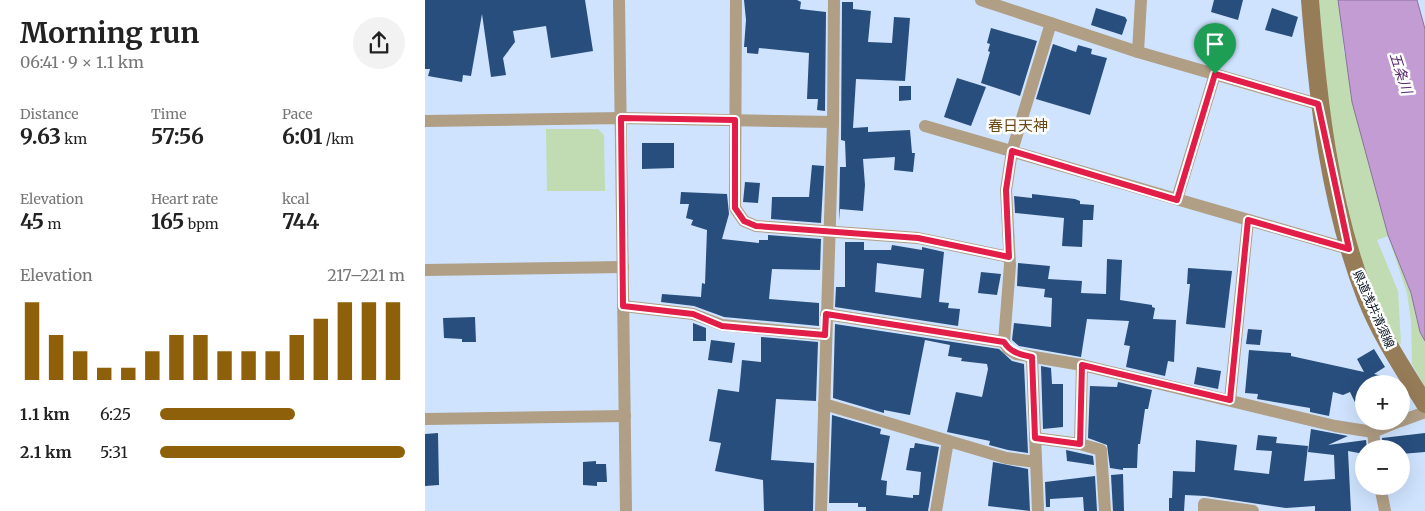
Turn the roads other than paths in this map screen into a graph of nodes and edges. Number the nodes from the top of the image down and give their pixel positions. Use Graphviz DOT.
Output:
graph roads {
  1 [pos="619,0"];
  2 [pos="735,0"];
  3 [pos="834,0"];
  4 [pos="981,0"];
  5 [pos="1141,0"];
  6 [pos="1310,0"];
  7 [pos="1051,23"];
  8 [pos="1138,52"];
  9 [pos="1215,74"];
  10 [pos="1318,104"];
  11 [pos="621,118"];
  12 [pos="735,120"];
  13 [pos="425,121"];
  14 [pos="833,122"];
  15 [pos="925,126"];
  16 [pos="1012,151"];
  17 [pos="1177,200"];
  18 [pos="1248,220"];
  19 [pos="829,231"];
  20 [pos="1349,249"];
  21 [pos="1009,257"];
  22 [pos="623,267"];
  23 [pos="425,270"];
  24 [pos="623,306"];
  25 [pos="826,314"];
  26 [pos="825,335"];
  27 [pos="1004,342"];
  28 [pos="1032,357"];
  29 [pos="1082,365"];
  30 [pos="1230,400"];
  31 [pos="824,404"];
  32 [pos="1425,404"];
  33 [pos="1425,412"];
  34 [pos="625,416"];
  35 [pos="1410,418"];
  36 [pos="425,419"];
  37 [pos="1378,430"];
  38 [pos="1373,432"];
  39 [pos="1035,438"];
  40 [pos="1374,440"];
  41 [pos="948,441"];
  42 [pos="1080,444"];
  43 [pos="1036,462"];
  44 [pos="1382,495"];
  45 [pos="626,511"];
  46 [pos="821,511"];
  47 [pos="936,511"];
  48 [pos="1038,511"];
  49 [pos="1105,511"];
  50 [pos="1204,511"];
  51 [pos="1253,511"];
  52 [pos="1385,511"];
  1 -- 11 [label="street"];
  2 -- 12 [label="street"];
  3 -- 14 [label="street"];
  4 -- 7 [label="street"];
  5 -- 8 [label="street"];
  6 -- 10 [label="main road, 県道浅井清須線"];
  7 -- 8 [label="street"];
  7 -- 16 [label="street"];
  8 -- 9 [label="street"];
  9 -- 10 [label="street"];
  9 -- 17 [label="street"];
  10 -- 20 [label="main road, 県道浅井清須線"];
  11 -- 12 [label="street"];
  11 -- 13 [label="street"];
  11 -- 22 [label="street"];
  12 -- 14 [label="street"];
  12 -- 19 [label="street"];
  14 -- 19 [label="street"];
  15 -- 16 [label="street"];
  16 -- 17 [label="street"];
  16 -- 21 [label="street"];
  17 -- 18 [label="street"];
  18 -- 20 [label="street"];
  18 -- 30 [label="street"];
  19 -- 21 [label="street"];
  19 -- 25 [label="street"];
  20 -- 32 [label="main road, 県道浅井清須線"];
  21 -- 27 [label="street"];
  22 -- 23 [label="street"];
  22 -- 24 [label="street"];
  24 -- 26 [label="street"];
  24 -- 34 [label="street"];
  25 -- 26 [label="street"];
  25 -- 27 [label="street"];
  26 -- 31 [label="street"];
  27 -- 28 [label="street"];
  28 -- 29 [label="street"];
  28 -- 39 [label="street"];
  29 -- 30 [label="street"];
  29 -- 42 [label="street"];
  30 -- 38 [label="street"];
  31 -- 41 [label="street"];
  31 -- 46 [label="street"];
  33 -- 35 [label="street"];
  34 -- 36 [label="street"];
  34 -- 45 [label="street"];
  37 -- 38 [label="street"];
  38 -- 40 [label="street"];
  39 -- 42 [label="street"];
  39 -- 43 [label="street"];
  41 -- 43 [label="street"];
  41 -- 47 [label="street"];
  42 -- 49 [label="street"];
  43 -- 48 [label="street"];
  44 -- 52 [label="street"];
  50 -- 51 [label="street"];
}
